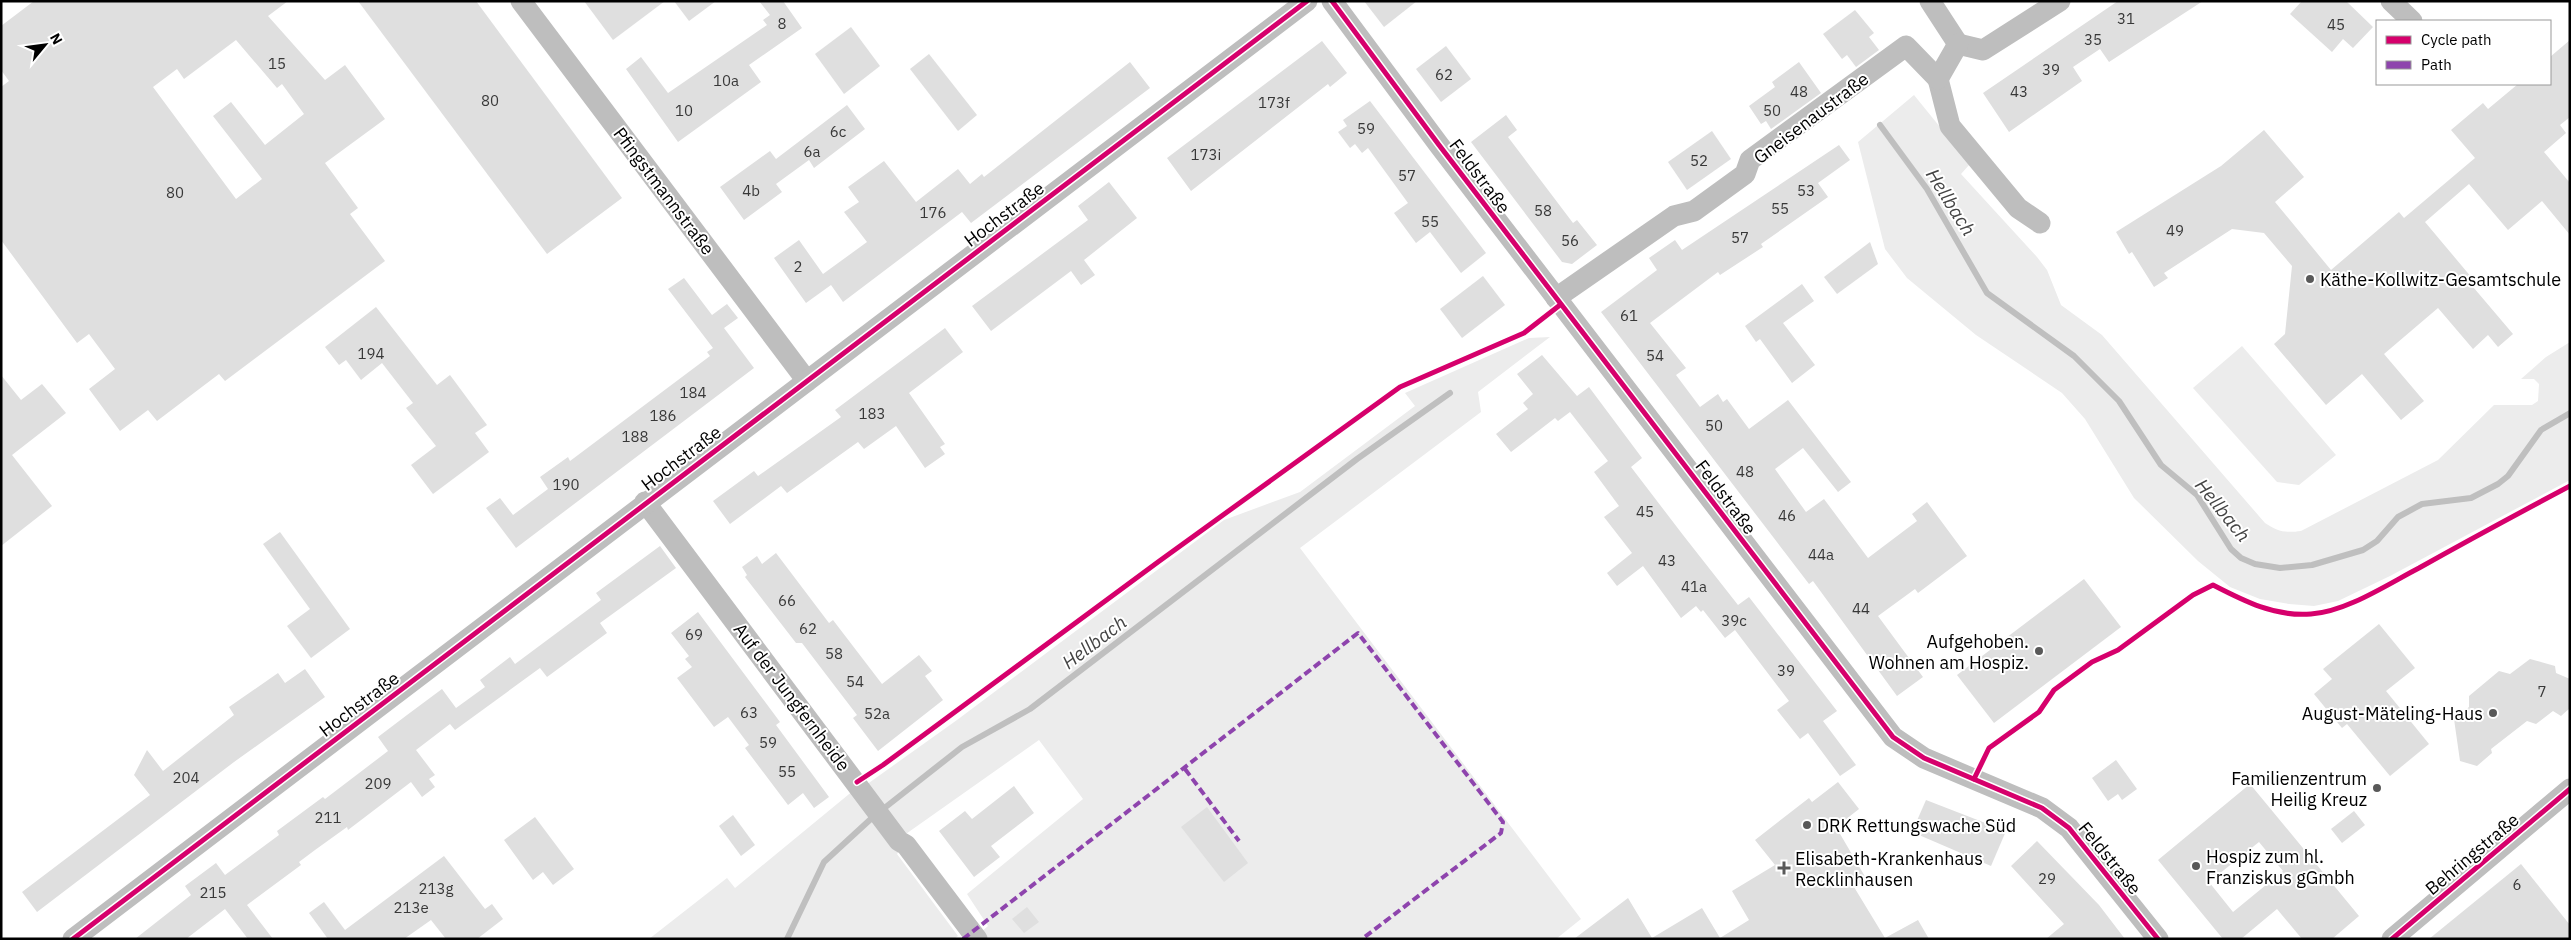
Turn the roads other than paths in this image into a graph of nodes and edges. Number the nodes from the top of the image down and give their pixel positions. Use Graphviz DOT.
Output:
graph roads {
  1 [pos="521,1"];
  2 [pos="1307,1"];
  3 [pos="1332,1"];
  4 [pos="1930,1"];
  5 [pos="2060,1"];
  6 [pos="2391,1"];
  7 [pos="2411,20"];
  8 [pos="1958,44"];
  9 [pos="1938,79"];
  10 [pos="2040,223"];
  11 [pos="1556,298"];
  12 [pos="807,381"];
  13 [pos="645,502"];
  14 [pos="2570,789"];
  15 [pos="73,939"];
  16 [pos="977,939"];
  17 [pos="2158,939"];
  18 [pos="2392,939"];
  1 -- 12 [label="street, Pfingstmannstraße"];
  2 -- 12 [label="street, Hochstraße"];
  3 -- 11 [label="street, Feldstraße"];
  4 -- 8 [label="street"];
  5 -- 8 [label="street"];
  6 -- 7 [label="street"];
  8 -- 9 [label="street"];
  9 -- 10 [label="street, Gneisenaustraße"];
  9 -- 11 [label="street, Gneisenaustraße"];
  11 -- 17 [label="street, Feldstraße"];
  12 -- 13 [label="street, Hochstraße"];
  13 -- 15 [label="street, Hochstraße"];
  13 -- 16 [label="street, Auf der Jungfernheide"];
  14 -- 18 [label="street, Behringstraße"];
}
